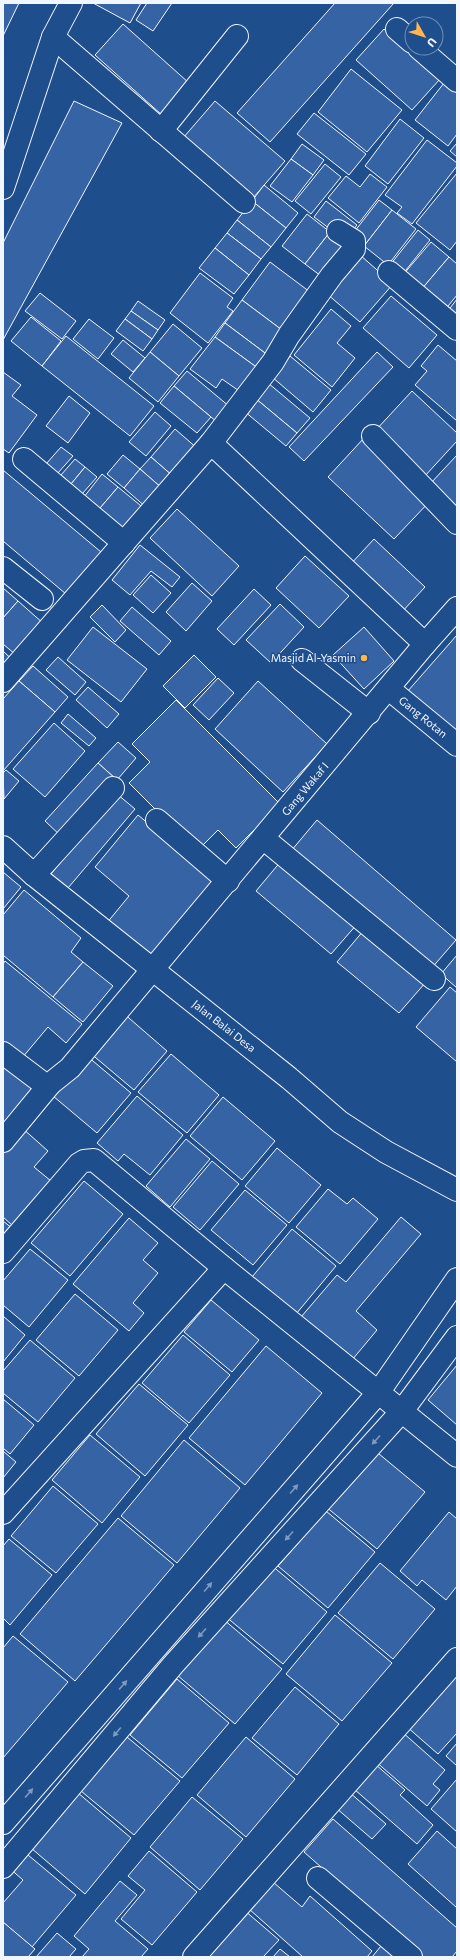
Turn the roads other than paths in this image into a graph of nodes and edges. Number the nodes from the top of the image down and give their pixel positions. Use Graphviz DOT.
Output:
graph roads {
  1 [pos="71,3"];
  2 [pos="237,36"];
  3 [pos="53,37"];
  4 [pos="428,56"];
  5 [pos="457,81"];
  6 [pos="161,130"];
  7 [pos="3,188"];
  8 [pos="244,202"];
  9 [pos="338,231"];
  10 [pos="389,272"];
  11 [pos="457,330"];
  12 [pos="374,436"];
  13 [pos="211,443"];
  14 [pos="24,459"];
  15 [pos="457,523"];
  16 [pos="124,543"];
  17 [pos="3,568"];
  18 [pos="42,599"];
  19 [pos="457,608"];
  20 [pos="425,644"];
  21 [pos="302,660"];
  22 [pos="3,681"];
  23 [pos="388,689"];
  24 [pos="368,713"];
  25 [pos="457,745"];
  26 [pos="113,788"];
  27 [pos="157,820"];
  28 [pos="263,838"];
  29 [pos="3,847"];
  30 [pos="34,875"];
  31 [pos="228,881"];
  32 [pos="154,970"];
  33 [pos="434,979"];
  34 [pos="3,1052"];
  35 [pos="50,1084"];
  36 [pos="3,1141"];
  37 [pos="457,1190"];
  38 [pos="3,1252"];
  39 [pos="224,1268"];
  40 [pos="457,1279"];
  41 [pos="457,1337"];
  42 [pos="378,1393"];
  43 [pos="402,1411"];
  44 [pos="457,1456"];
  45 [pos="3,1513"];
  46 [pos="152,1650"];
  47 [pos="457,1659"];
  48 [pos="173,1665"];
  49 [pos="3,1823"];
  50 [pos="3,1867"];
  51 [pos="318,1878"];
  52 [pos="194,1957"];
  53 [pos="411,1957"];
  1 -- 3 [label="street"];
  2 -- 6 [label="street"];
  3 -- 6 [label="street"];
  3 -- 7 [label="street"];
  4 -- 5 [label="street"];
  6 -- 8 [label="street"];
  9 -- 13 [label="street"];
  10 -- 11 [label="street"];
  12 -- 15 [label="street"];
  13 -- 16 [label="street"];
  13 -- 20 [label="street"];
  14 -- 16 [label="street"];
  16 -- 22 [label="street"];
  17 -- 18 [label="street"];
  19 -- 20 [label="street, Gang Wakaf I"];
  20 -- 23 [label="street, Gang Wakaf I"];
  21 -- 24 [label="street"];
  23 -- 24 [label="street, Gang Wakaf I"];
  23 -- 25 [label="street, Gang Rotan"];
  24 -- 28 [label="street, Gang Wakaf I"];
  26 -- 30 [label="street"];
  27 -- 31 [label="street"];
  28 -- 31 [label="street, Gang Wakaf I"];
  28 -- 33 [label="street"];
  29 -- 30 [label="street, Jalan Balai Desa"];
  30 -- 32 [label="street, Jalan Balai Desa"];
  31 -- 32 [label="street, Gang Wakaf I"];
  32 -- 35 [label="street, Gang Wakaf I"];
  32 -- 37 [label="street, Jalan Balai Desa"];
  34 -- 35 [label="street"];
  35 -- 36 [label="street, Gang Wakaf I"];
  38 -- 39 [label="street"];
  39 -- 42 [label="street"];
  39 -- 45 [label="street"];
  40 -- 42 [label="street"];
  41 -- 43 [label="street"];
  42 -- 43 [label="street"];
  46 -- 42 [label="street, one-way"];
  43 -- 44 [label="street"];
  43 -- 48 [label="street, one-way"];
  46 -- 48 [label="street"];
  49 -- 46 [label="street, one-way"];
  47 -- 52 [label="street"];
  48 -- 50 [label="street, one-way"];
  51 -- 53 [label="street"];
}
